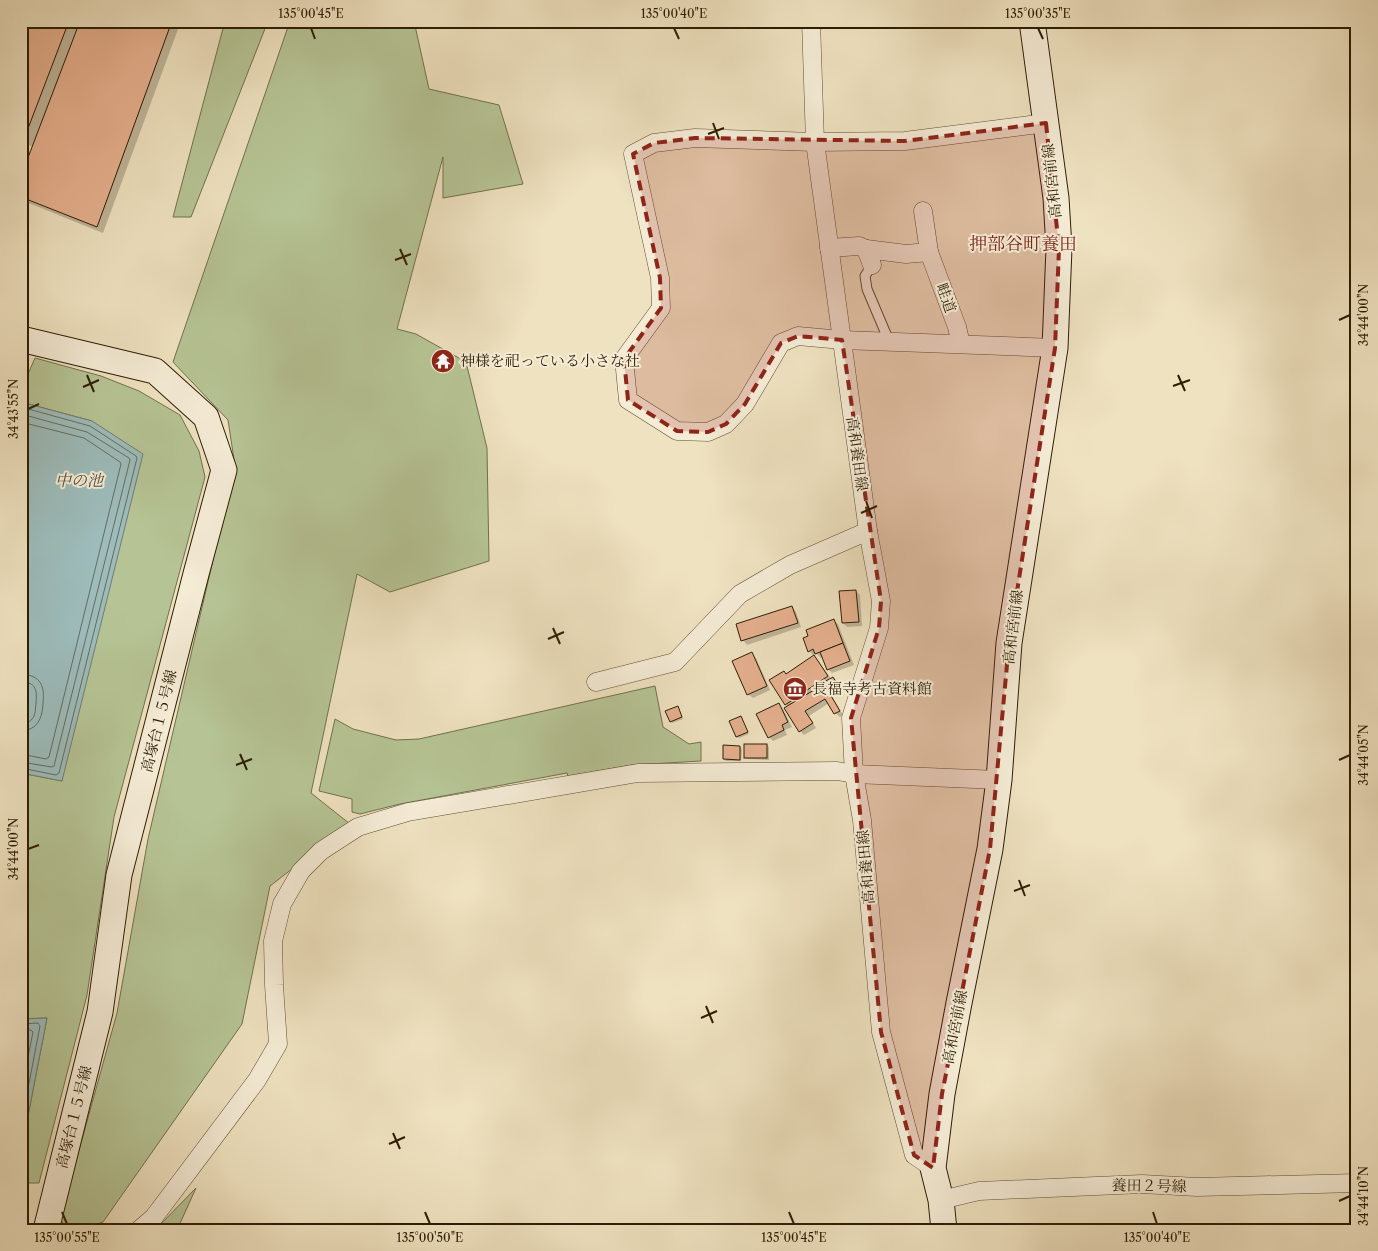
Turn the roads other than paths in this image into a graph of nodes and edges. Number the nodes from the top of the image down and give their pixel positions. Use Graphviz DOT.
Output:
graph roads {
  1 [pos="812,21"];
  2 [pos="1032,21"];
  3 [pos="1046,123"];
  4 [pos="815,142"];
  5 [pos="924,211"];
  6 [pos="829,248"];
  7 [pos="929,252"];
  8 [pos="869,257"];
  9 [pos="21,339"];
  10 [pos="842,340"];
  11 [pos="889,341"];
  12 [pos="961,344"];
  13 [pos="1055,348"];
  14 [pos="868,530"];
  15 [pos="596,682"];
  16 [pos="854,774"];
  17 [pos="999,780"];
  18 [pos="933,1168"];
  19 [pos="1357,1183"];
  20 [pos="942,1200"];
  21 [pos="46,1230"];
  22 [pos="139,1230"];
  23 [pos="944,1230"];
  1 -- 4 [label="street, 高和養田線"];
  2 -- 3 [label="street, 高和宮前線"];
  3 -- 4 [label="street"];
  3 -- 13 [label="street, 高和宮前線"];
  4 -- 6 [label="street, 高和養田線"];
  4 -- 10 [label="street"];
  5 -- 7 [label="street, 畦道"];
  6 -- 8 [label="street"];
  6 -- 10 [label="street, 高和養田線"];
  7 -- 8 [label="street"];
  7 -- 12 [label="street, 畦道"];
  8 -- 11 [label="lane"];
  9 -- 21 [label="street, 高塚台１５号線"];
  10 -- 11 [label="street"];
  10 -- 14 [label="street, 高和養田線"];
  11 -- 12 [label="street"];
  12 -- 13 [label="street"];
  13 -- 17 [label="street, 高和宮前線"];
  14 -- 15 [label="street"];
  14 -- 16 [label="street, 高和養田線"];
  16 -- 17 [label="street"];
  16 -- 18 [label="street, 高和養田線"];
  16 -- 22 [label="street"];
  17 -- 18 [label="street, 高和宮前線"];
  18 -- 20 [label="street, 高和宮前線"];
  19 -- 20 [label="street, 養田２号線"];
  20 -- 23 [label="street, 高和宮前線"];
}
